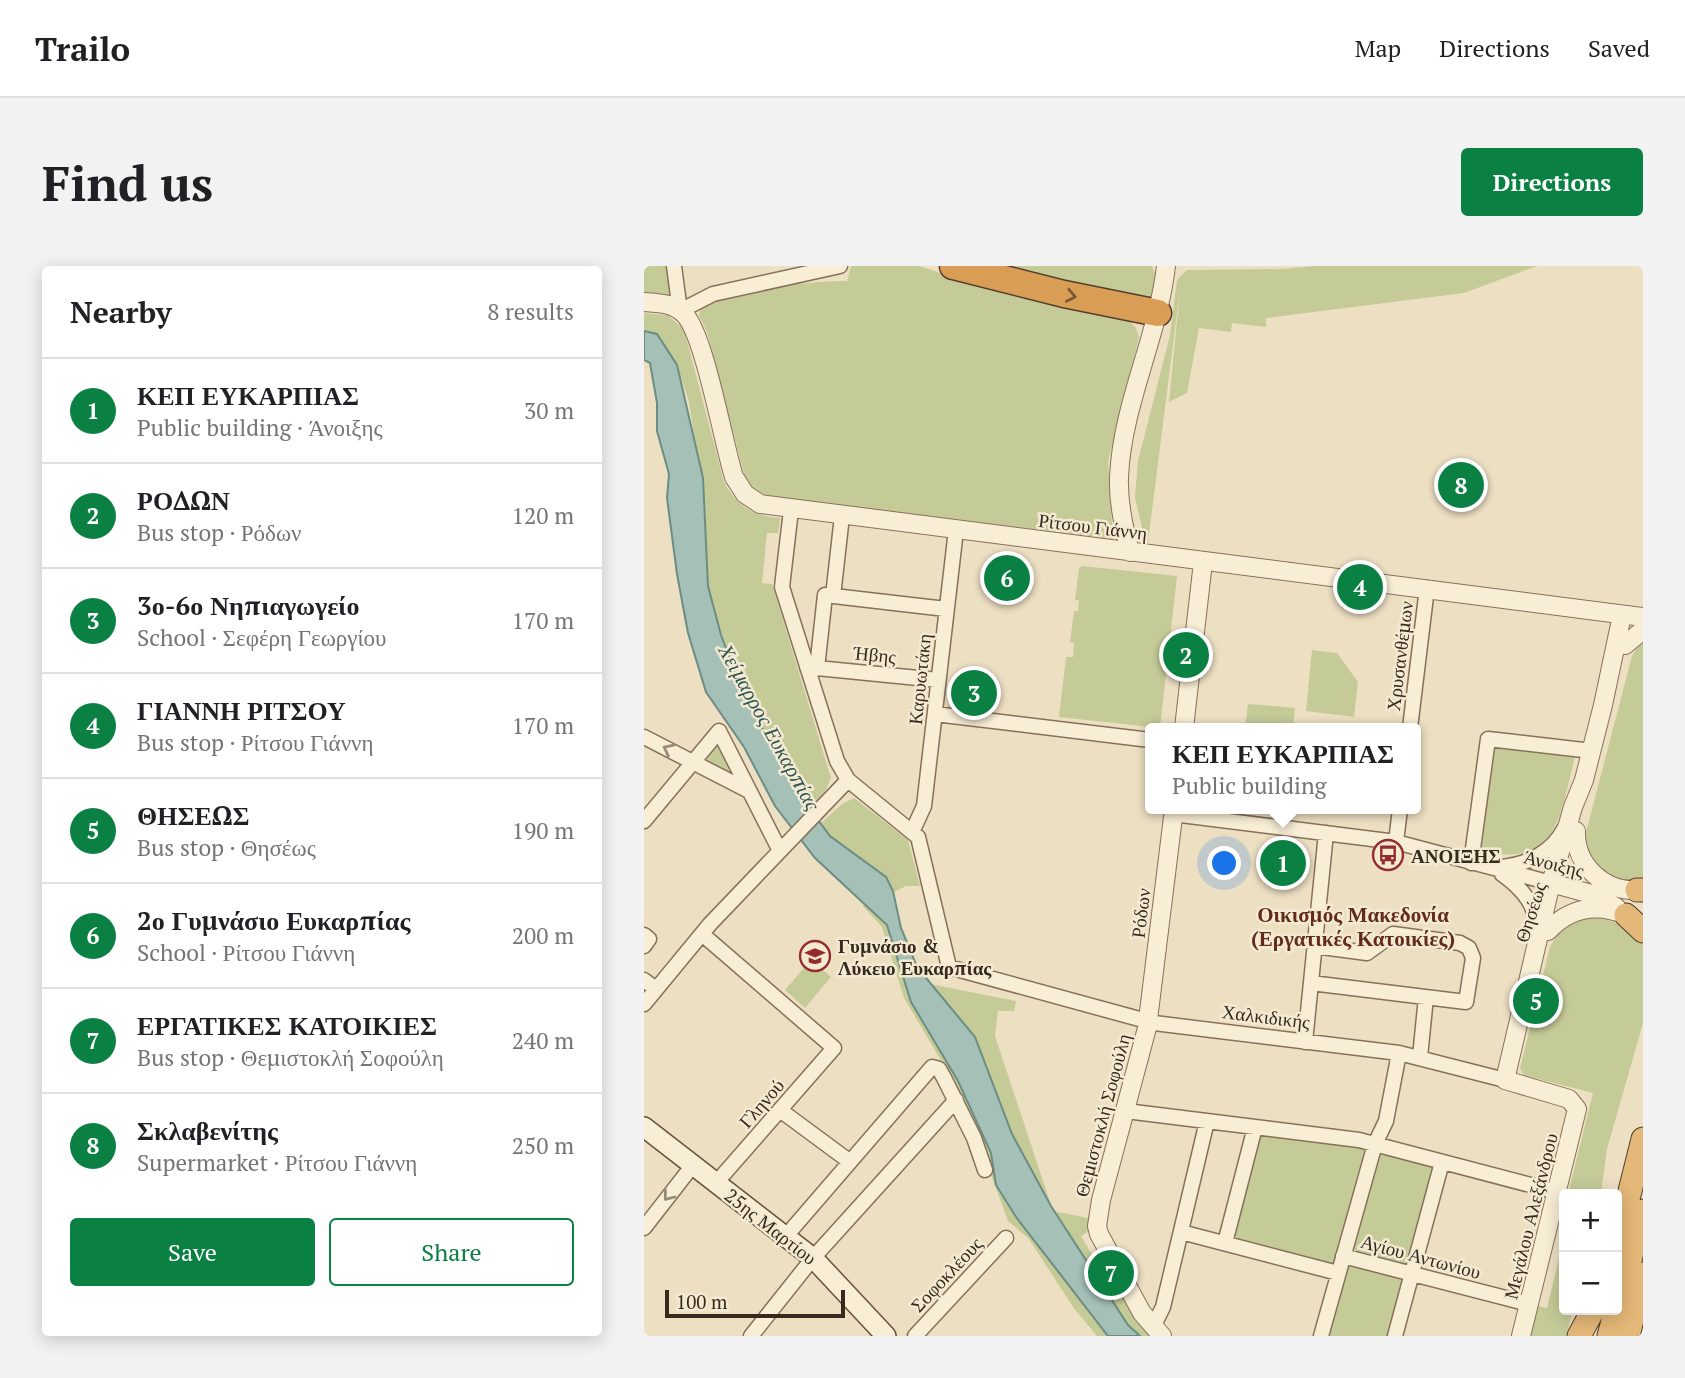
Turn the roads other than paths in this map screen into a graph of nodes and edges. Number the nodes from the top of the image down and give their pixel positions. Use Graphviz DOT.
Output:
graph roads {
  1 [pos="674,266"];
  2 [pos="840,266"];
  3 [pos="953,266"];
  4 [pos="1166,266"];
  5 [pos="644,302"];
  6 [pos="680,311"];
  7 [pos="1158,313"];
  8 [pos="791,510"];
  9 [pos="842,516"];
  10 [pos="956,530"];
  11 [pos="1130,552"];
  12 [pos="1203,562"];
  13 [pos="1427,588"];
  14 [pos="833,596"];
  15 [pos="946,608"];
  16 [pos="1581,609"];
  17 [pos="1635,620"];
  18 [pos="1619,647"];
  19 [pos="812,667"];
  20 [pos="938,680"];
  21 [pos="935,714"];
  22 [pos="1185,723"];
  23 [pos="1411,723"];
  24 [pos="644,737"];
  25 [pos="1145,739"];
  26 [pos="1592,751"];
  27 [pos="691,761"];
  28 [pos="848,780"];
  29 [pos="750,792"];
  30 [pos="1174,814"];
  31 [pos="1195,814"];
  32 [pos="1399,814"];
  33 [pos="644,821"];
  34 [pos="1572,828"];
  35 [pos="912,830"];
  36 [pos="1326,833"];
  37 [pos="1396,842"];
  38 [pos="780,851"];
  39 [pos="1471,863"];
  40 [pos="1492,868"];
  41 [pos="1556,885"];
  42 [pos="1640,890"];
  43 [pos="1595,895"];
  44 [pos="1634,923"];
  45 [pos="1543,933"];
  46 [pos="702,934"];
  47 [pos="644,935"];
  48 [pos="644,946"];
  49 [pos="1314,946"];
  50 [pos="644,980"];
  51 [pos="1311,983"];
  52 [pos="656,989"];
  53 [pos="1426,997"];
  54 [pos="644,1004"];
  55 [pos="1148,1022"];
  56 [pos="1305,1042"];
  57 [pos="1399,1053"];
  58 [pos="1420,1057"];
  59 [pos="1505,1080"];
  60 [pos="956,1100"];
  61 [pos="1577,1105"];
  62 [pos="780,1110"];
  63 [pos="1126,1111"];
  64 [pos="1207,1121"];
  65 [pos="644,1127"];
  66 [pos="1255,1127"];
  67 [pos="1643,1139"];
  68 [pos="1375,1144"];
  69 [pos="849,1161"];
  70 [pos="1442,1162"];
  71 [pos="693,1164"];
  72 [pos="985,1170"];
  73 [pos="716,1183"];
  74 [pos="1557,1192"];
  75 [pos="1643,1211"];
  76 [pos="1622,1223"];
  77 [pos="644,1228"];
  78 [pos="1181,1232"];
  79 [pos="786,1236"];
  80 [pos="1006,1238"];
  81 [pos="1225,1242"];
  82 [pos="1343,1256"];
  83 [pos="813,1258"];
  84 [pos="1338,1273"];
  85 [pos="1412,1273"];
  86 [pos="1643,1274"];
  87 [pos="1622,1287"];
  88 [pos="1529,1304"];
  89 [pos="1590,1315"];
  90 [pos="1597,1315"];
  91 [pos="1614,1315"];
  92 [pos="1153,1333"];
  93 [pos="751,1336"];
  94 [pos="886,1336"];
  95 [pos="915,1336"];
  96 [pos="1321,1336"];
  97 [pos="1395,1336"];
  98 [pos="1521,1336"];
  99 [pos="1579,1336"];
  100 [pos="1591,1336"];
  101 [pos="1609,1336"];
  102 [pos="1628,1336"];
  1 -- 6 [label="street"];
  2 -- 6 [label="street"];
  3 -- 7 [label="highway, one-way"];
  4 -- 7 [label="street"];
  5 -- 6 [label="street"];
  6 -- 8 [label="street, Ρίτσου Γιάννη"];
  7 -- 11 [label="street"];
  8 -- 9 [label="street, Ρίτσου Γιάννη"];
  8 -- 19 [label="street"];
  9 -- 10 [label="street, Ρίτσου Γιάννη"];
  9 -- 14 [label="street"];
  10 -- 11 [label="street, Ρίτσου Γιάννη"];
  10 -- 15 [label="street, Καρυωτάκη"];
  11 -- 12 [label="street, Ρίτσου Γιάννη"];
  12 -- 13 [label="street, Ρίτσου Γιάννη"];
  12 -- 22 [label="street"];
  13 -- 16 [label="street, Ρίτσου Γιάννη"];
  13 -- 23 [label="street, Χρυσανθέμων"];
  14 -- 15 [label="street"];
  14 -- 19 [label="street"];
  15 -- 20 [label="street, Καρυωτάκη"];
  16 -- 17 [label="street, Ρίτσου Γιάννη"];
  16 -- 18 [label="street"];
  17 -- 18 [label="street, Θησέως"];
  18 -- 26 [label="street, Θησέως"];
  19 -- 20 [label="street, Ήβης"];
  19 -- 28 [label="street"];
  20 -- 21 [label="street, Καρυωτάκη"];
  21 -- 25 [label="street"];
  21 -- 35 [label="street, Καρυωτάκη"];
  27 -- 24 [label="street, one-way"];
  26 -- 34 [label="street, Θησέως"];
  26 -- 39 [label="street"];
  27 -- 29 [label="street"];
  27 -- 29 [label="street"];
  27 -- 33 [label="street"];
  28 -- 35 [label="street"];
  28 -- 38 [label="street"];
  29 -- 38 [label="street"];
  30 -- 55 [label="street, Ρόδων"];
  31 -- 36 [label="street, Άνοιξης"];
  32 -- 37 [label="street"];
  34 -- 40 [label="street"];
  34 -- 41 [label="street, Θησέως"];
  34 -- 42 [label="street"];
  35 -- 55 [label="street, Χαλκιδικής"];
  36 -- 37 [label="street, Άνοιξης"];
  36 -- 49 [label="street"];
  37 -- 39 [label="street, Άνοιξης"];
  38 -- 46 [label="street"];
  39 -- 40 [label="street, Άνοιξης"];
  40 -- 41 [label="street, Άνοιξης"];
  40 -- 45 [label="street"];
  41 -- 43 [label="street, Άνοιξης"];
  41 -- 45 [label="street, Θησέως"];
  42 -- 43 [label="street, Άνοιξης"];
  43 -- 44 [label="street, Άνοιξης"];
  44 -- 45 [label="street"];
  45 -- 59 [label="street, Θησέως"];
  46 -- 52 [label="street"];
  46 -- 62 [label="street, Γληνού"];
  47 -- 48 [label="street"];
  49 -- 51 [label="street"];
  49 -- 53 [label="street"];
  50 -- 52 [label="street"];
  51 -- 53 [label="street"];
  51 -- 56 [label="street"];
  52 -- 54 [label="street"];
  53 -- 58 [label="street"];
  55 -- 56 [label="street, Χαλκιδικής"];
  55 -- 63 [label="street, Θεμιστοκλή Σοφούλη"];
  56 -- 57 [label="street, Χαλκιδικής"];
  57 -- 58 [label="street, Χαλκιδικής"];
  57 -- 68 [label="street"];
  58 -- 59 [label="street, Χαλκιδικής"];
  59 -- 61 [label="street, Χαλκιδικής"];
  60 -- 69 [label="street"];
  60 -- 72 [label="street"];
  60 -- 83 [label="street"];
  61 -- 74 [label="street, Μεγάλου Αλεξάνδρου"];
  62 -- 69 [label="street"];
  62 -- 73 [label="street, Γληνού"];
  63 -- 64 [label="street"];
  63 -- 92 [label="street, Θεμιστοκλή Σοφούλη"];
  64 -- 66 [label="street"];
  64 -- 78 [label="street, Θεμιστοκλή Σοφούλη"];
  65 -- 71 [label="main road, 25ης Μαρτίου"];
  66 -- 68 [label="street"];
  66 -- 81 [label="street"];
  67 -- 76 [label="highway"];
  68 -- 70 [label="street"];
  68 -- 82 [label="street"];
  69 -- 79 [label="street"];
  70 -- 74 [label="street"];
  70 -- 85 [label="street"];
  71 -- 73 [label="main road, 25ης Μαρτίου"];
  71 -- 77 [label="street, one-way"];
  73 -- 79 [label="main road, 25ης Μαρτίου"];
  74 -- 88 [label="street, Μεγάλου Αλεξάνδρου"];
  75 -- 87 [label="highway"];
  78 -- 81 [label="street"];
  78 -- 92 [label="street, Θεμιστοκλή Σοφούλη"];
  79 -- 83 [label="main road, 25ης Μαρτίου"];
  80 -- 95 [label="street, Σοφοκλέους"];
  81 -- 84 [label="street"];
  82 -- 84 [label="street"];
  82 -- 85 [label="street, Αγίου Αντωνίου"];
  83 -- 93 [label="street"];
  83 -- 94 [label="main road, 25ης Μαρτίου"];
  84 -- 96 [label="street"];
  85 -- 88 [label="street, Αγίου Αντωνίου"];
  85 -- 97 [label="street"];
  86 -- 102 [label="highway"];
  88 -- 98 [label="street, Μεγάλου Αλεξάνδρου"];
  89 -- 99 [label="highway"];
  90 -- 100 [label="highway"];
  91 -- 101 [label="highway"];
}
